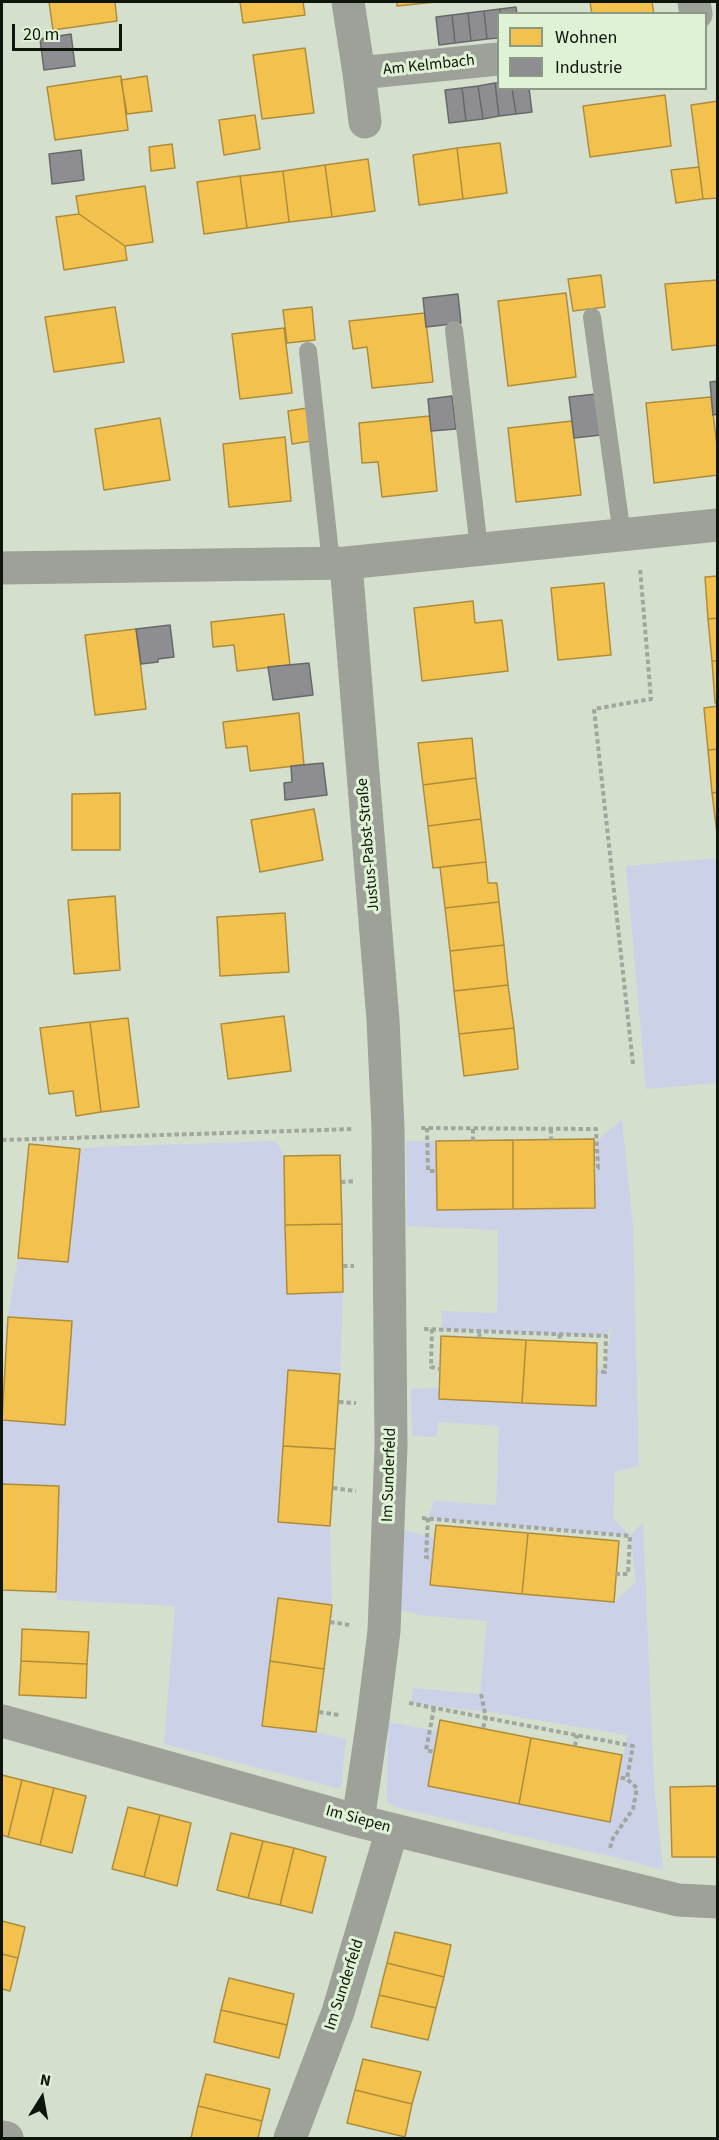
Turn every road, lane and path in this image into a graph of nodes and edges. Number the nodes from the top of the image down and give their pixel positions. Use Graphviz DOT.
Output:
graph roads {
  1 [pos="348,2"];
  2 [pos="497,59"];
  3 [pos="359,73"];
  4 [pos="364,122"];
  5 [pos="592,317"];
  6 [pos="454,330"];
  7 [pos="308,351"];
  8 [pos="717,525"];
  9 [pos="630,535"];
  10 [pos="479,549"];
  11 [pos="338,563"];
  12 [pos="2,568"];
  13 [pos="633,1064"];
  14 [pos="388,1128"];
  15 [pos="427,1128"];
  16 [pos="473,1129"];
  17 [pos="551,1129"];
  18 [pos="2,1140"];
  19 [pos="473,1140"];
  20 [pos="551,1140"];
  21 [pos="594,1168"];
  22 [pos="436,1171"];
  23 [pos="390,1329"];
  24 [pos="432,1329"];
  25 [pos="480,1330"];
  26 [pos="559,1334"];
  27 [pos="479,1338"];
  28 [pos="561,1341"];
  29 [pos="440,1369"];
  30 [pos="596,1371"];
  31 [pos="389,1516"];
  32 [pos="428,1518"];
  33 [pos="432,1558"];
  34 [pos="616,1574"];
  35 [pos="481,1694"];
  36 [pos="375,1697"];
  37 [pos="434,1708"];
  38 [pos="486,1718"];
  39 [pos="2,1721"];
  40 [pos="483,1728"];
  41 [pos="577,1735"];
  42 [pos="574,1746"];
  43 [pos="434,1752"];
  44 [pos="618,1777"];
  45 [pos="627,1779"];
  46 [pos="358,1821"];
  47 [pos="392,1830"];
  48 [pos="600,1881"];
  49 [pos="717,1902"];
  50 [pos="2,2137"];
  51 [pos="8,2139"];
  52 [pos="290,2139"];
  1 -- 3 [label="street, Am Kelmbach"];
  2 -- 3 [label="street, Am Kelmbach"];
  3 -- 4 [label="street, Am Kelmbach"];
  5 -- 9 [label="lane"];
  6 -- 10 [label="lane"];
  7 -- 11 [label="lane"];
  8 -- 9 [label="street"];
  9 -- 10 [label="street"];
  9 -- 13 [label="path"];
  10 -- 11 [label="street"];
  11 -- 12 [label="street"];
  11 -- 14 [label="street, Justus-Pabst-Straße"];
  14 -- 15 [label="path"];
  14 -- 18 [label="path"];
  14 -- 23 [label="street, Im Sunderfeld"];
  15 -- 16 [label="path"];
  15 -- 22 [label="path"];
  16 -- 17 [label="path"];
  16 -- 19 [label="path"];
  17 -- 20 [label="path"];
  17 -- 21 [label="path"];
  23 -- 24 [label="path"];
  23 -- 31 [label="street, Im Sunderfeld"];
  24 -- 25 [label="path"];
  24 -- 29 [label="path"];
  25 -- 26 [label="path"];
  25 -- 27 [label="path"];
  26 -- 28 [label="path"];
  26 -- 30 [label="path"];
  31 -- 32 [label="path"];
  31 -- 36 [label="street, Im Sunderfeld"];
  32 -- 33 [label="path"];
  32 -- 34 [label="path"];
  35 -- 38 [label="path"];
  36 -- 37 [label="path"];
  36 -- 46 [label="street, Im Sunderfeld"];
  37 -- 38 [label="path"];
  37 -- 43 [label="path"];
  38 -- 40 [label="path"];
  38 -- 41 [label="path"];
  39 -- 46 [label="street, Im Siepen"];
  41 -- 42 [label="path"];
  41 -- 45 [label="path"];
  44 -- 45 [label="path"];
  45 -- 48 [label="path"];
  46 -- 47 [label="street, Im Siepen"];
  47 -- 48 [label="street, Im Siepen"];
  47 -- 52 [label="street, Im Sunderfeld"];
  48 -- 49 [label="street, Im Siepen"];
  50 -- 51 [label="street"];
}
